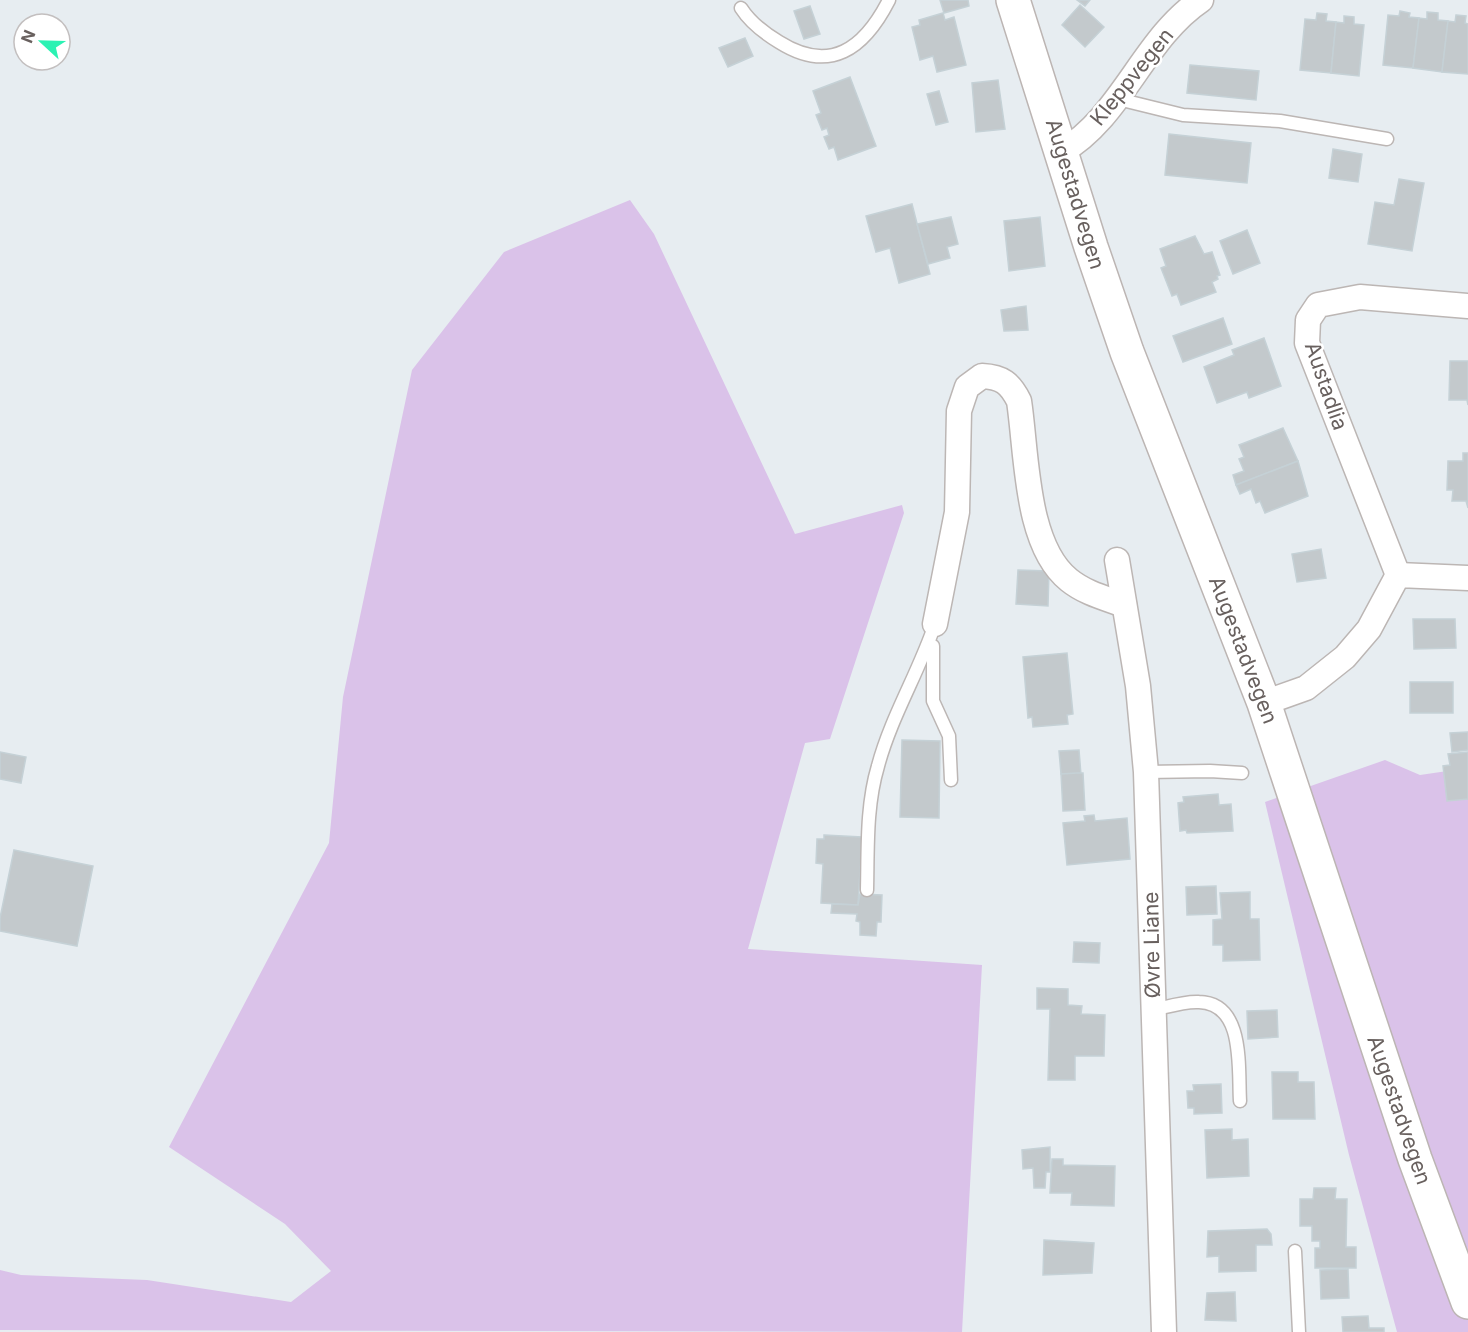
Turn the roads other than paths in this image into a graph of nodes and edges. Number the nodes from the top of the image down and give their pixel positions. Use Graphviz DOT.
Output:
graph roads {
  1 [pos="889,0"];
  2 [pos="1013,0"];
  3 [pos="1201,0"];
  4 [pos="741,8"];
  5 [pos="1118,99"];
  6 [pos="1387,139"];
  7 [pos="1061,152"];
  8 [pos="1468,306"];
  9 [pos="1117,560"];
  10 [pos="1398,575"];
  11 [pos="1468,578"];
  12 [pos="1124,604"];
  13 [pos="934,624"];
  14 [pos="1264,703"];
  15 [pos="1146,772"];
  16 [pos="1242,773"];
  17 [pos="951,780"];
  18 [pos="867,890"];
  19 [pos="1153,1010"];
  20 [pos="1240,1101"];
  21 [pos="1295,1251"];
  22 [pos="1468,1302"];
  23 [pos="1164,1332"];
  24 [pos="1299,1332"];
  1 -- 4 [label="lane"];
  2 -- 7 [label="main road, Augestadvegen"];
  3 -- 5 [label="street, Kleppvegen"];
  5 -- 6 [label="lane"];
  5 -- 7 [label="street, Kleppvegen"];
  7 -- 14 [label="main road, Augestadvegen"];
  8 -- 10 [label="street, Austadlia"];
  9 -- 12 [label="street, Øvre Liane"];
  10 -- 11 [label="street"];
  10 -- 14 [label="street"];
  12 -- 13 [label="street"];
  12 -- 15 [label="street, Øvre Liane"];
  13 -- 17 [label="lane"];
  13 -- 18 [label="lane"];
  14 -- 22 [label="main road, Augestadvegen"];
  15 -- 16 [label="lane"];
  15 -- 19 [label="street, Øvre Liane"];
  19 -- 20 [label="lane"];
  19 -- 23 [label="street, Øvre Liane"];
  21 -- 24 [label="lane"];
}
